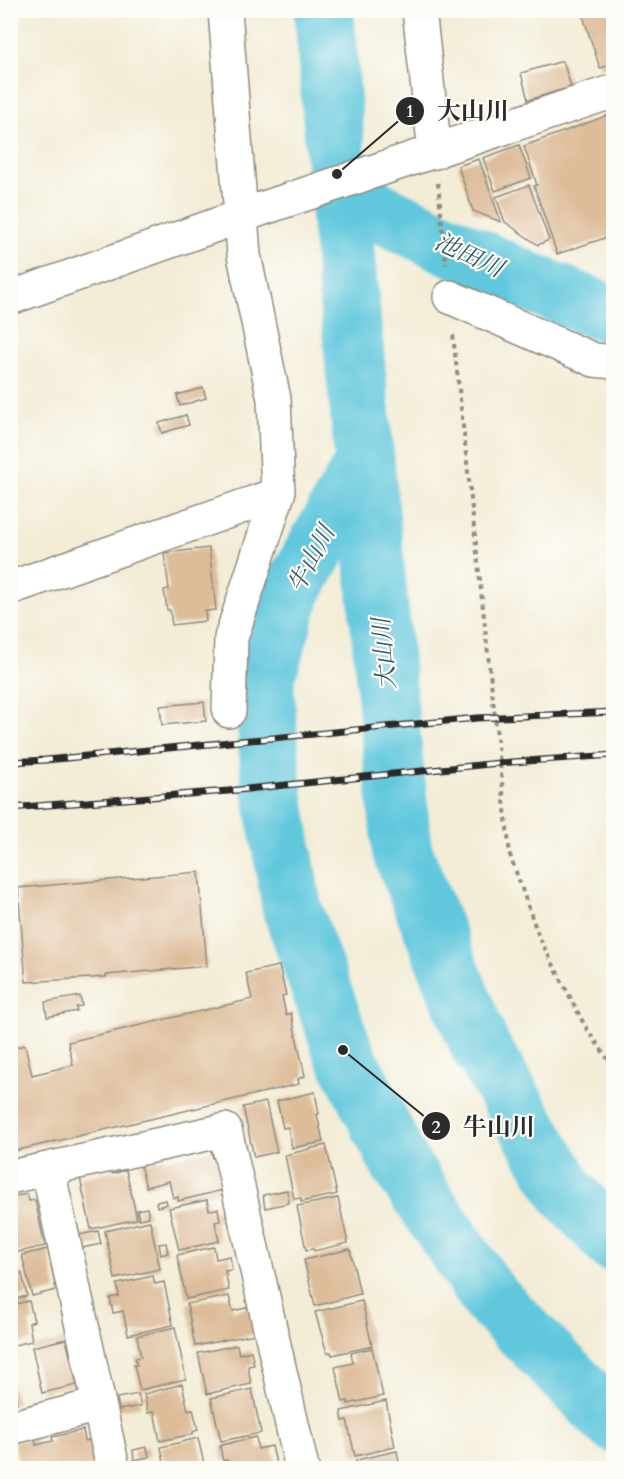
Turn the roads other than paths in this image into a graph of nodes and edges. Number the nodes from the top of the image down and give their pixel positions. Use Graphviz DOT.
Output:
graph roads {
  1 [pos="225,10"];
  2 [pos="418,10"];
  3 [pos="614,91"];
  4 [pos="435,152"];
  5 [pos="252,212"];
  6 [pos="10,297"];
  7 [pos="450,297"];
  8 [pos="614,362"];
  9 [pos="278,494"];
  10 [pos="10,588"];
  11 [pos="229,711"];
  12 [pos="48,1170"];
  13 [pos="10,1177"];
  14 [pos="98,1405"];
  15 [pos="10,1428"];
  16 [pos="113,1468"];
  17 [pos="302,1468"];
  1 -- 5 [label="street"];
  2 -- 4 [label="street"];
  3 -- 4 [label="street"];
  4 -- 5 [label="street"];
  5 -- 6 [label="street"];
  5 -- 9 [label="street"];
  7 -- 8 [label="street"];
  9 -- 10 [label="street"];
  9 -- 11 [label="street"];
  12 -- 13 [label="street"];
  12 -- 14 [label="street"];
  12 -- 17 [label="street"];
  14 -- 15 [label="street"];
  14 -- 16 [label="street"];
}
